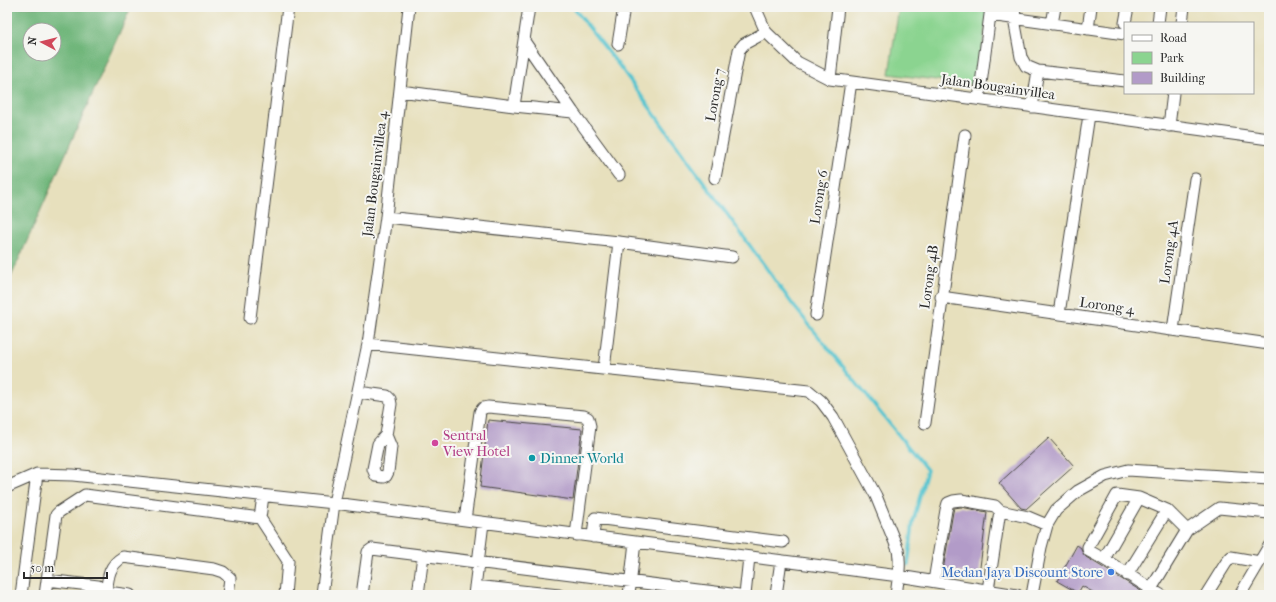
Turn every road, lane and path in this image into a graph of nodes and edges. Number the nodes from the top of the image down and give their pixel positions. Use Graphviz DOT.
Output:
graph roads {
  1 [pos="288,7"];
  2 [pos="409,7"];
  3 [pos="529,7"];
  4 [pos="624,7"];
  5 [pos="755,7"];
  6 [pos="838,7"];
  7 [pos="1016,7"];
  8 [pos="1055,7"];
  9 [pos="1091,7"];
  10 [pos="1128,7"];
  11 [pos="1160,7"];
  12 [pos="1184,7"];
  13 [pos="991,11"];
  14 [pos="1014,19"];
  15 [pos="1126,22"];
  16 [pos="1158,22"];
  17 [pos="1182,22"];
  18 [pos="1052,24"];
  19 [pos="1088,29"];
  20 [pos="1124,29"];
  21 [pos="766,32"];
  22 [pos="524,41"];
  23 [pos="618,44"];
  24 [pos="1038,70"];
  25 [pos="830,79"];
  26 [pos="1124,81"];
  27 [pos="852,82"];
  28 [pos="400,91"];
  29 [pos="1173,94"];
  30 [pos="979,100"];
  31 [pos="514,106"];
  32 [pos="1032,107"];
  33 [pos="573,112"];
  34 [pos="1089,115"];
  35 [pos="1169,126"];
  36 [pos="965,135"];
  37 [pos="1269,139"];
  38 [pos="619,175"];
  39 [pos="715,178"];
  40 [pos="1195,179"];
  41 [pos="386,217"];
  42 [pos="619,242"];
  43 [pos="732,257"];
  44 [pos="942,297"];
  45 [pos="1059,314"];
  46 [pos="816,315"];
  47 [pos="250,318"];
  48 [pos="1173,330"];
  49 [pos="368,344"];
  50 [pos="1269,344"];
  51 [pos="604,369"];
  52 [pos="358,392"];
  53 [pos="925,423"];
  54 [pos="386,435"];
  55 [pos="37,474"];
  56 [pos="1269,479"];
  57 [pos="7,487"];
  58 [pos="263,496"];
  59 [pos="1139,498"];
  60 [pos="334,503"];
  61 [pos="1167,510"];
  62 [pos="1000,511"];
  63 [pos="1269,513"];
  64 [pos="260,518"];
  65 [pos="465,520"];
  66 [pos="483,522"];
  67 [pos="1047,525"];
  68 [pos="1187,530"];
  69 [pos="576,534"];
  70 [pos="593,537"];
  71 [pos="635,542"];
  72 [pos="783,542"];
  73 [pos="1269,546"];
  74 [pos="423,555"];
  75 [pos="749,557"];
  76 [pos="1104,559"];
  77 [pos="781,561"];
  78 [pos="1260,562"];
  79 [pos="478,563"];
  80 [pos="1127,575"];
  81 [pos="899,576"];
  82 [pos="47,580"];
  83 [pos="631,582"];
  84 [pos="934,582"];
  85 [pos="988,590"];
  86 [pos="474,591"];
  87 [pos="690,592"];
  88 [pos="1150,592"];
  89 [pos="106,593"];
  90 [pos="21,595"];
  91 [pos="45,595"];
  92 [pos="130,595"];
  93 [pos="228,595"];
  94 [pos="285,595"];
  95 [pos="322,595"];
  96 [pos="362,595"];
  97 [pos="418,595"];
  98 [pos="559,595"];
  99 [pos="629,595"];
  100 [pos="739,595"];
  101 [pos="745,595"];
  102 [pos="776,595"];
  103 [pos="896,595"];
  104 [pos="1017,595"];
  105 [pos="1032,595"];
  106 [pos="1162,595"];
  107 [pos="1206,595"];
  108 [pos="1240,595"];
  1 -- 47 [label="street"];
  2 -- 28 [label="street, Jalan Bougainvillea 4"];
  3 -- 22 [label="street"];
  4 -- 23 [label="street"];
  5 -- 21 [label="street, Jalan Bougainvillea"];
  6 -- 25 [label="street"];
  7 -- 14 [label="street"];
  8 -- 18 [label="street"];
  9 -- 19 [label="street"];
  10 -- 15 [label="street"];
  11 -- 16 [label="street"];
  12 -- 17 [label="street"];
  13 -- 14 [label="street"];
  13 -- 30 [label="street"];
  14 -- 18 [label="street"];
  14 -- 24 [label="street"];
  18 -- 19 [label="street"];
  19 -- 20 [label="street"];
  21 -- 25 [label="street, Jalan Bougainvillea"];
  21 -- 39 [label="street, Lorong 7"];
  22 -- 31 [label="street"];
  22 -- 33 [label="street"];
  24 -- 26 [label="street"];
  24 -- 32 [label="street"];
  25 -- 27 [label="street, Jalan Bougainvillea"];
  27 -- 30 [label="street, Jalan Bougainvillea"];
  27 -- 46 [label="street, Lorong 6"];
  28 -- 31 [label="street"];
  28 -- 41 [label="street, Jalan Bougainvillea 4"];
  29 -- 35 [label="street"];
  30 -- 32 [label="street, Jalan Bougainvillea"];
  31 -- 33 [label="street"];
  32 -- 34 [label="street, Jalan Bougainvillea"];
  33 -- 38 [label="street"];
  34 -- 35 [label="street, Jalan Bougainvillea"];
  34 -- 45 [label="street"];
  35 -- 37 [label="street, Jalan Bougainvillea"];
  36 -- 44 [label="street, Lorong 4B"];
  40 -- 48 [label="street, Lorong 4A"];
  41 -- 42 [label="street"];
  41 -- 49 [label="street, Jalan Bougainvillea 4"];
  42 -- 43 [label="street"];
  42 -- 51 [label="street"];
  44 -- 45 [label="street, Lorong 4"];
  44 -- 53 [label="street, Lorong 4B"];
  45 -- 48 [label="street, Lorong 4"];
  48 -- 50 [label="street, Lorong 4"];
  49 -- 51 [label="street"];
  49 -- 52 [label="street, Jalan Bougainvillea 4"];
  51 -- 81 [label="street"];
  52 -- 54 [label="street"];
  52 -- 60 [label="street, Jalan Bougainvillea 4"];
  55 -- 57 [label="street"];
  55 -- 58 [label="street"];
  55 -- 90 [label="street"];
  56 -- 67 [label="street"];
  58 -- 60 [label="street"];
  58 -- 64 [label="street"];
  59 -- 61 [label="street"];
  59 -- 76 [label="street"];
  59 -- 76 [label="street"];
  60 -- 65 [label="street"];
  60 -- 95 [label="street, Jalan Bougainvillea 4"];
  61 -- 68 [label="street"];
  61 -- 80 [label="street"];
  62 -- 67 [label="street"];
  62 -- 84 [label="street"];
  62 -- 85 [label="street"];
  63 -- 68 [label="street"];
  64 -- 82 [label="street"];
  64 -- 94 [label="street"];
  65 -- 66 [label="street"];
  65 -- 69 [label="street"];
  66 -- 69 [label="street"];
  66 -- 79 [label="street"];
  67 -- 105 [label="street"];
  68 -- 88 [label="street"];
  69 -- 70 [label="street"];
  70 -- 71 [label="street"];
  70 -- 72 [label="street"];
  71 -- 75 [label="street"];
  71 -- 83 [label="street"];
  73 -- 78 [label="street"];
  74 -- 79 [label="street"];
  74 -- 96 [label="street"];
  74 -- 97 [label="street"];
  75 -- 77 [label="street"];
  75 -- 101 [label="street"];
  76 -- 80 [label="street"];
  77 -- 81 [label="street"];
  77 -- 102 [label="street"];
  78 -- 107 [label="street"];
  78 -- 108 [label="street"];
  79 -- 83 [label="street"];
  79 -- 86 [label="street"];
  80 -- 88 [label="street"];
  81 -- 84 [label="street"];
  81 -- 103 [label="street"];
  82 -- 89 [label="street"];
  82 -- 91 [label="street"];
  83 -- 87 [label="street"];
  83 -- 99 [label="street"];
  84 -- 85 [label="street"];
  85 -- 104 [label="street"];
  86 -- 98 [label="street"];
  87 -- 100 [label="street"];
  88 -- 106 [label="street"];
  89 -- 92 [label="street"];
  89 -- 93 [label="street"];
}
